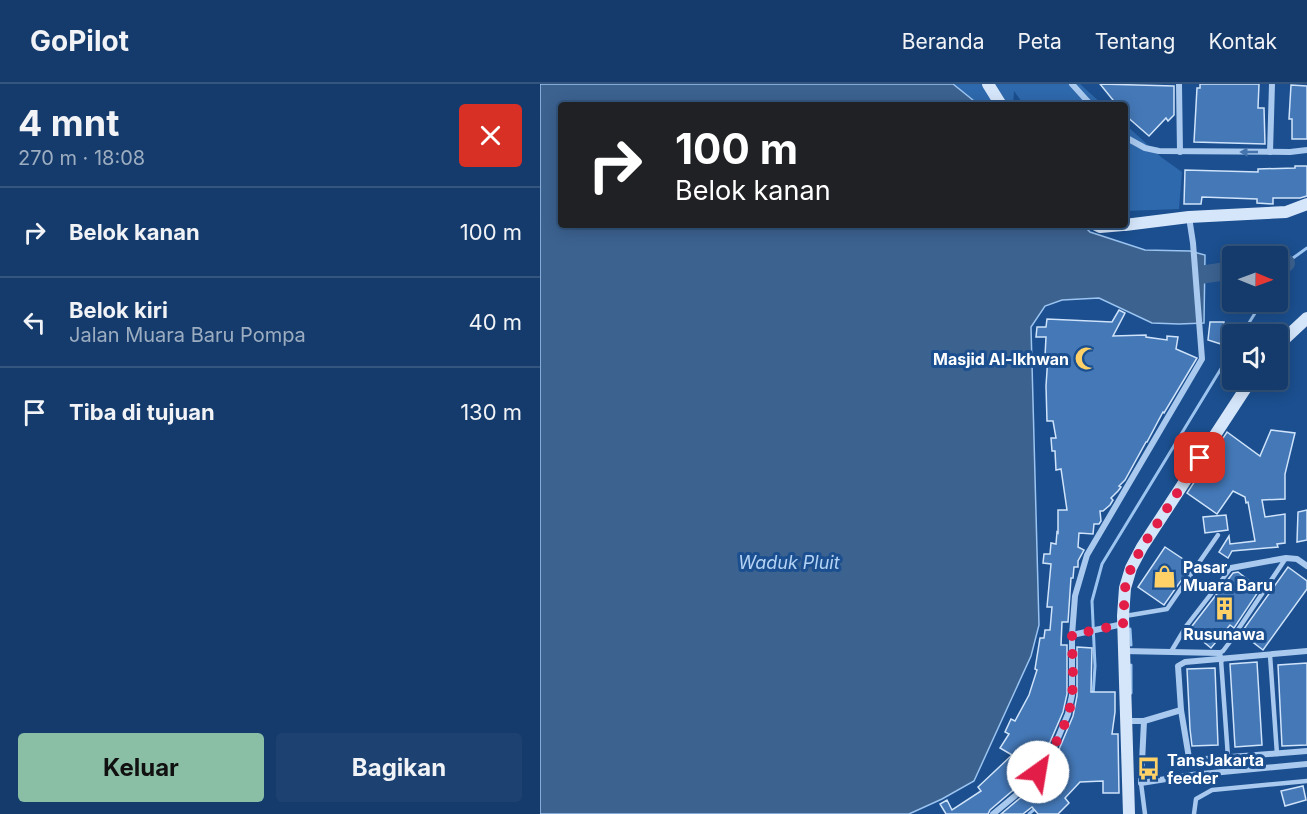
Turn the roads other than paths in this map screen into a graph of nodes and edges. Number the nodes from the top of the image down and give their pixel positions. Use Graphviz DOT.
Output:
graph roads {
  1 [pos="988,84"];
  2 [pos="1072,84"];
  3 [pos="1179,84"];
  4 [pos="1272,84"];
  5 [pos="999,102"];
  6 [pos="1088,102"];
  7 [pos="1128,139"];
  8 [pos="1307,150"];
  9 [pos="1180,152"];
  10 [pos="1270,152"];
  11 [pos="1307,204"];
  12 [pos="1189,217"];
  13 [pos="1128,225"];
  14 [pos="1307,318"];
  15 [pos="1288,336"];
  16 [pos="1244,390"];
  17 [pos="1218,535"];
  18 [pos="1286,558"];
  19 [pos="1307,566"];
  20 [pos="1231,568"];
  21 [pos="1123,620"];
  22 [pos="1072,635"];
  23 [pos="1172,650"];
  24 [pos="1124,651"];
  25 [pos="1307,651"];
  26 [pos="1270,655"];
  27 [pos="1220,656"];
  28 [pos="1181,710"];
  29 [pos="1127,721"];
  30 [pos="1144,721"];
  31 [pos="1307,752"];
  32 [pos="1277,755"];
  33 [pos="1228,757"];
  34 [pos="1307,764"];
  35 [pos="1307,781"];
  36 [pos="1141,783"];
  37 [pos="993,814"];
  38 [pos="1129,814"];
  39 [pos="1145,814"];
  40 [pos="1194,814"];
  1 -- 5 [label="street"];
  2 -- 6 [label="street"];
  3 -- 9 [label="street"];
  4 -- 10 [label="street"];
  7 -- 9 [label="street"];
  8 -- 10 [label="street"];
  10 -- 9 [label="street, one-way"];
  11 -- 12 [label="street"];
  12 -- 13 [label="street"];
  12 -- 22 [label="street"];
  14 -- 15 [label="street"];
  16 -- 21 [label="street"];
  17 -- 21 [label="lane"];
  18 -- 19 [label="street"];
  18 -- 20 [label="street"];
  18 -- 27 [label="lane"];
  20 -- 23 [label="lane"];
  21 -- 22 [label="street"];
  21 -- 24 [label="street"];
  22 -- 37 [label="street"];
  23 -- 24 [label="street"];
  23 -- 27 [label="street"];
  24 -- 29 [label="street"];
  25 -- 26 [label="street"];
  26 -- 27 [label="street"];
  26 -- 32 [label="lane"];
  27 -- 28 [label="street"];
  27 -- 33 [label="lane"];
  28 -- 30 [label="street"];
  28 -- 33 [label="street"];
  29 -- 30 [label="street"];
  29 -- 38 [label="street"];
  30 -- 36 [label="street"];
  31 -- 32 [label="street"];
  32 -- 33 [label="street"];
  34 -- 36 [label="street"];
  35 -- 40 [label="lane"];
  36 -- 39 [label="lane"];
}
